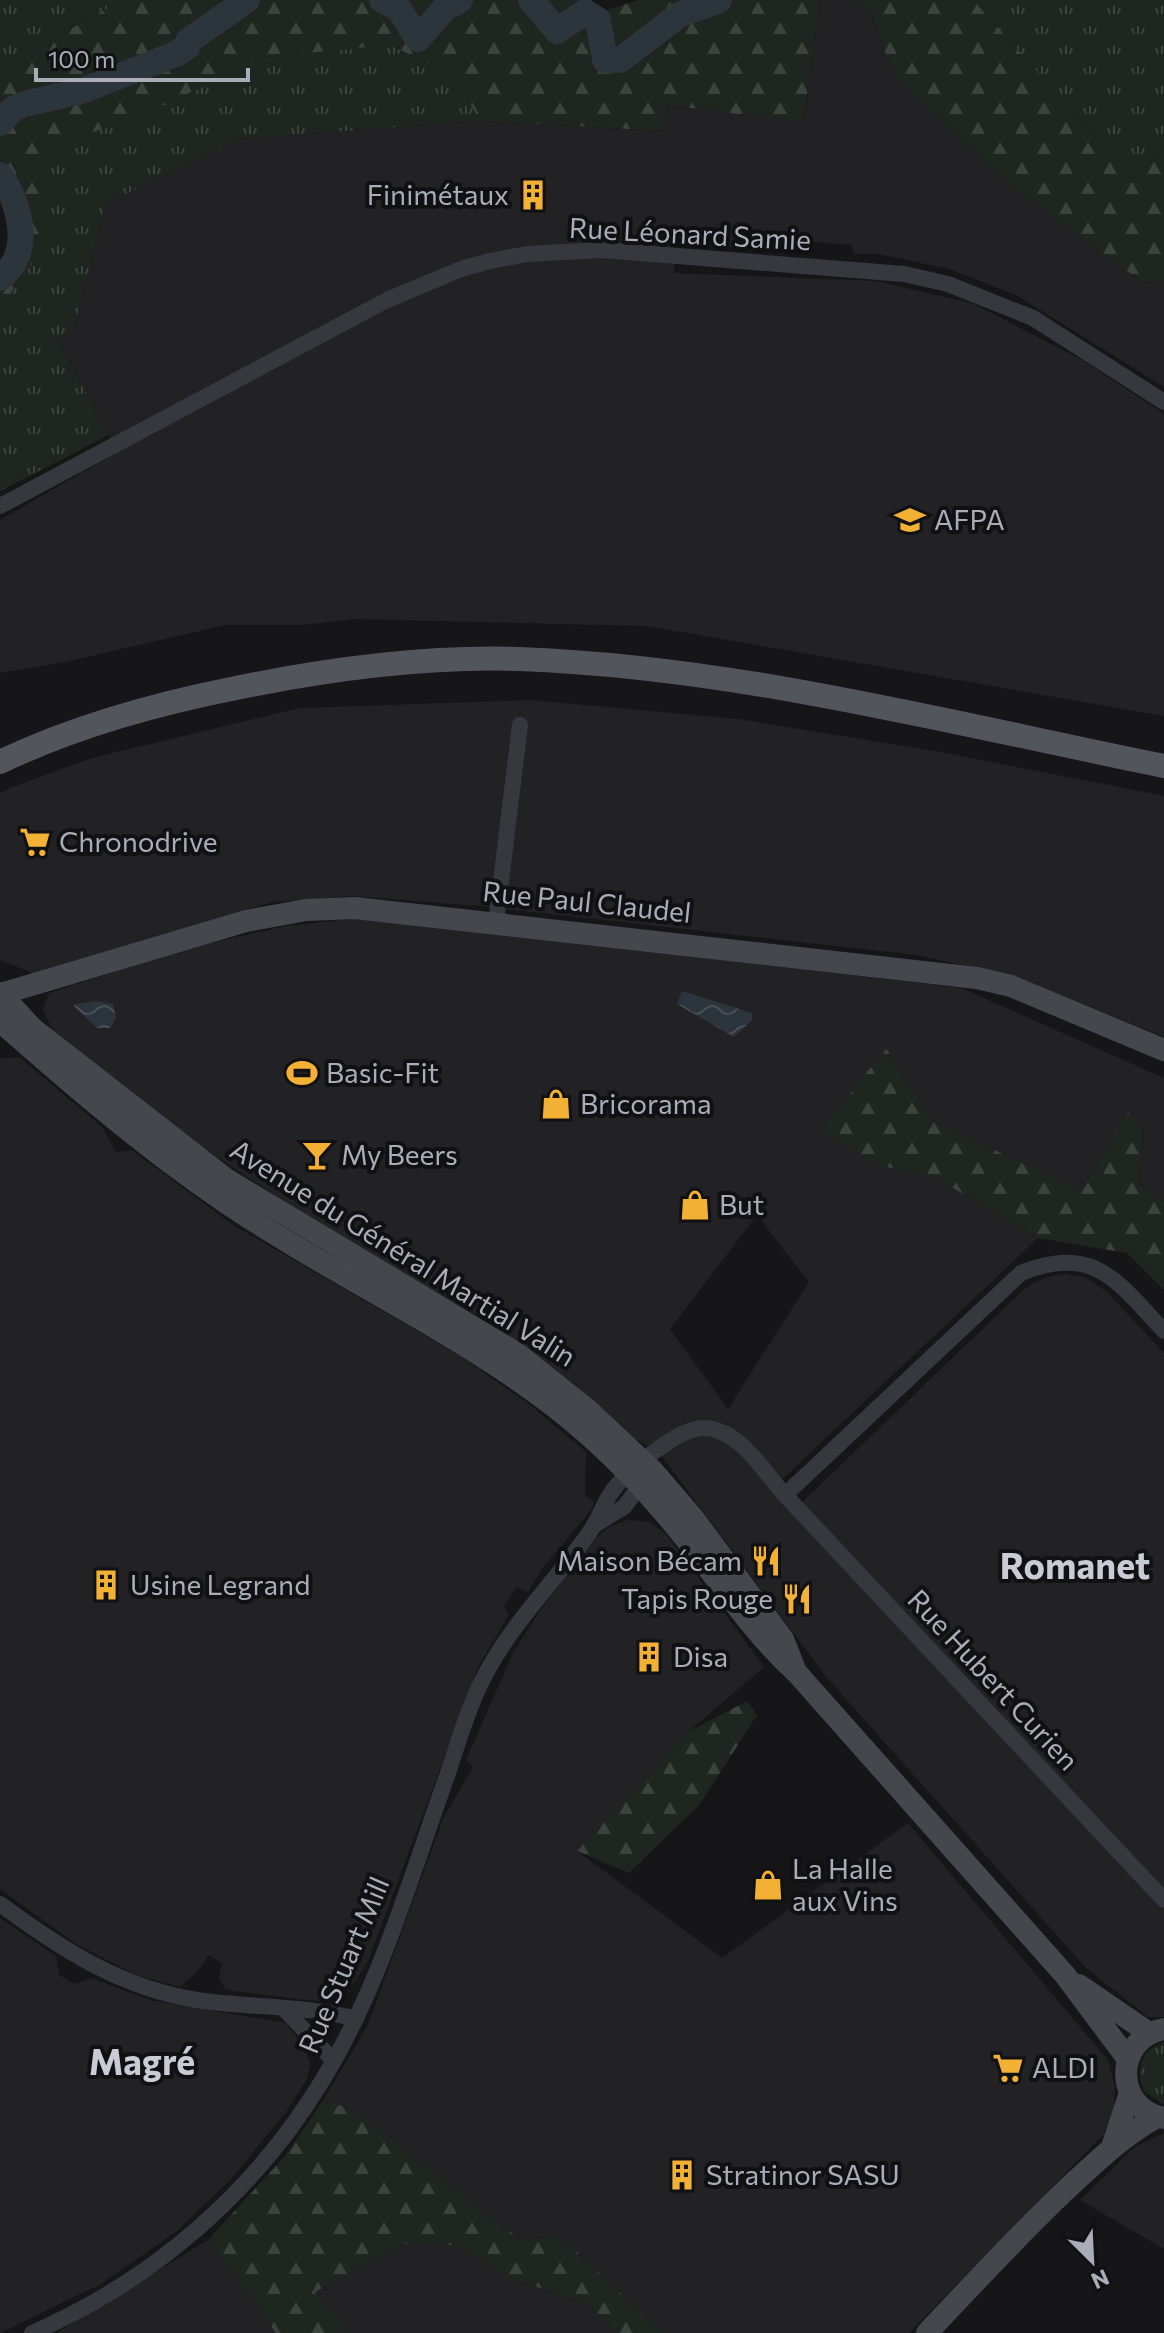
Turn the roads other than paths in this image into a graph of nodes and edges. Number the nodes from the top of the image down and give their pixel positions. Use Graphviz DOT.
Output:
graph roads {
  1 [pos="1164,402"];
  2 [pos="0,506"];
  3 [pos="520,725"];
  4 [pos="0,744"];
  5 [pos="1164,750"];
  6 [pos="0,762"];
  7 [pos="1164,766"];
  8 [pos="496,922"];
  9 [pos="0,994"];
  10 [pos="0,1021"];
  11 [pos="0,1035"];
  12 [pos="23,1041"];
  13 [pos="1164,1050"];
  14 [pos="1164,1331"];
  15 [pos="644,1468"];
  16 [pos="785,1495"];
  17 [pos="1164,1900"];
  18 [pos="0,1904"];
  19 [pos="1065,1975"];
  20 [pos="284,2009"];
  21 [pos="356,2019"];
  22 [pos="1156,2031"];
  23 [pos="1127,2058"];
  24 [pos="334,2061"];
  25 [pos="1130,2093"];
  26 [pos="1161,2117"];
  27 [pos="1112,2147"];
  28 [pos="32,2333"];
  29 [pos="927,2333"];
  1 -- 2 [label="street, Rue Léonard Samie"];
  3 -- 8 [label="street"];
  4 -- 5 [label="main road"];
  6 -- 7 [label="main road"];
  8 -- 9 [label="main road, Rue Paul Claudel"];
  8 -- 13 [label="main road, Rue Paul Claudel"];
  9 -- 15 [label="main road, Avenue du Général Martial Valin"];
  10 -- 12 [label="main road, Avenue du Général Martial Valin"];
  11 -- 12 [label="street"];
  12 -- 15 [label="main road, Avenue du Général Martial Valin"];
  14 -- 16 [label="street"];
  15 -- 16 [label="street, Rue Hubert Curien"];
  15 -- 19 [label="main road, Avenue du Général Martial Valin"];
  15 -- 21 [label="street, Rue Stuart Mill"];
  16 -- 17 [label="street, Rue Hubert Curien"];
  18 -- 20 [label="street"];
  19 -- 22 [label="main road, Avenue du Général Martial Valin"];
  19 -- 23 [label="main road, Avenue du Général Martial Valin"];
  20 -- 21 [label="street"];
  20 -- 24 [label="street"];
  21 -- 24 [label="street, Rue Stuart Mill"];
  22 -- 23 [label="main road"];
  23 -- 25 [label="main road"];
  24 -- 28 [label="street, Rue Stuart Mill"];
  25 -- 26 [label="main road"];
  25 -- 27 [label="main road"];
  26 -- 27 [label="main road"];
  27 -- 29 [label="main road"];
}
